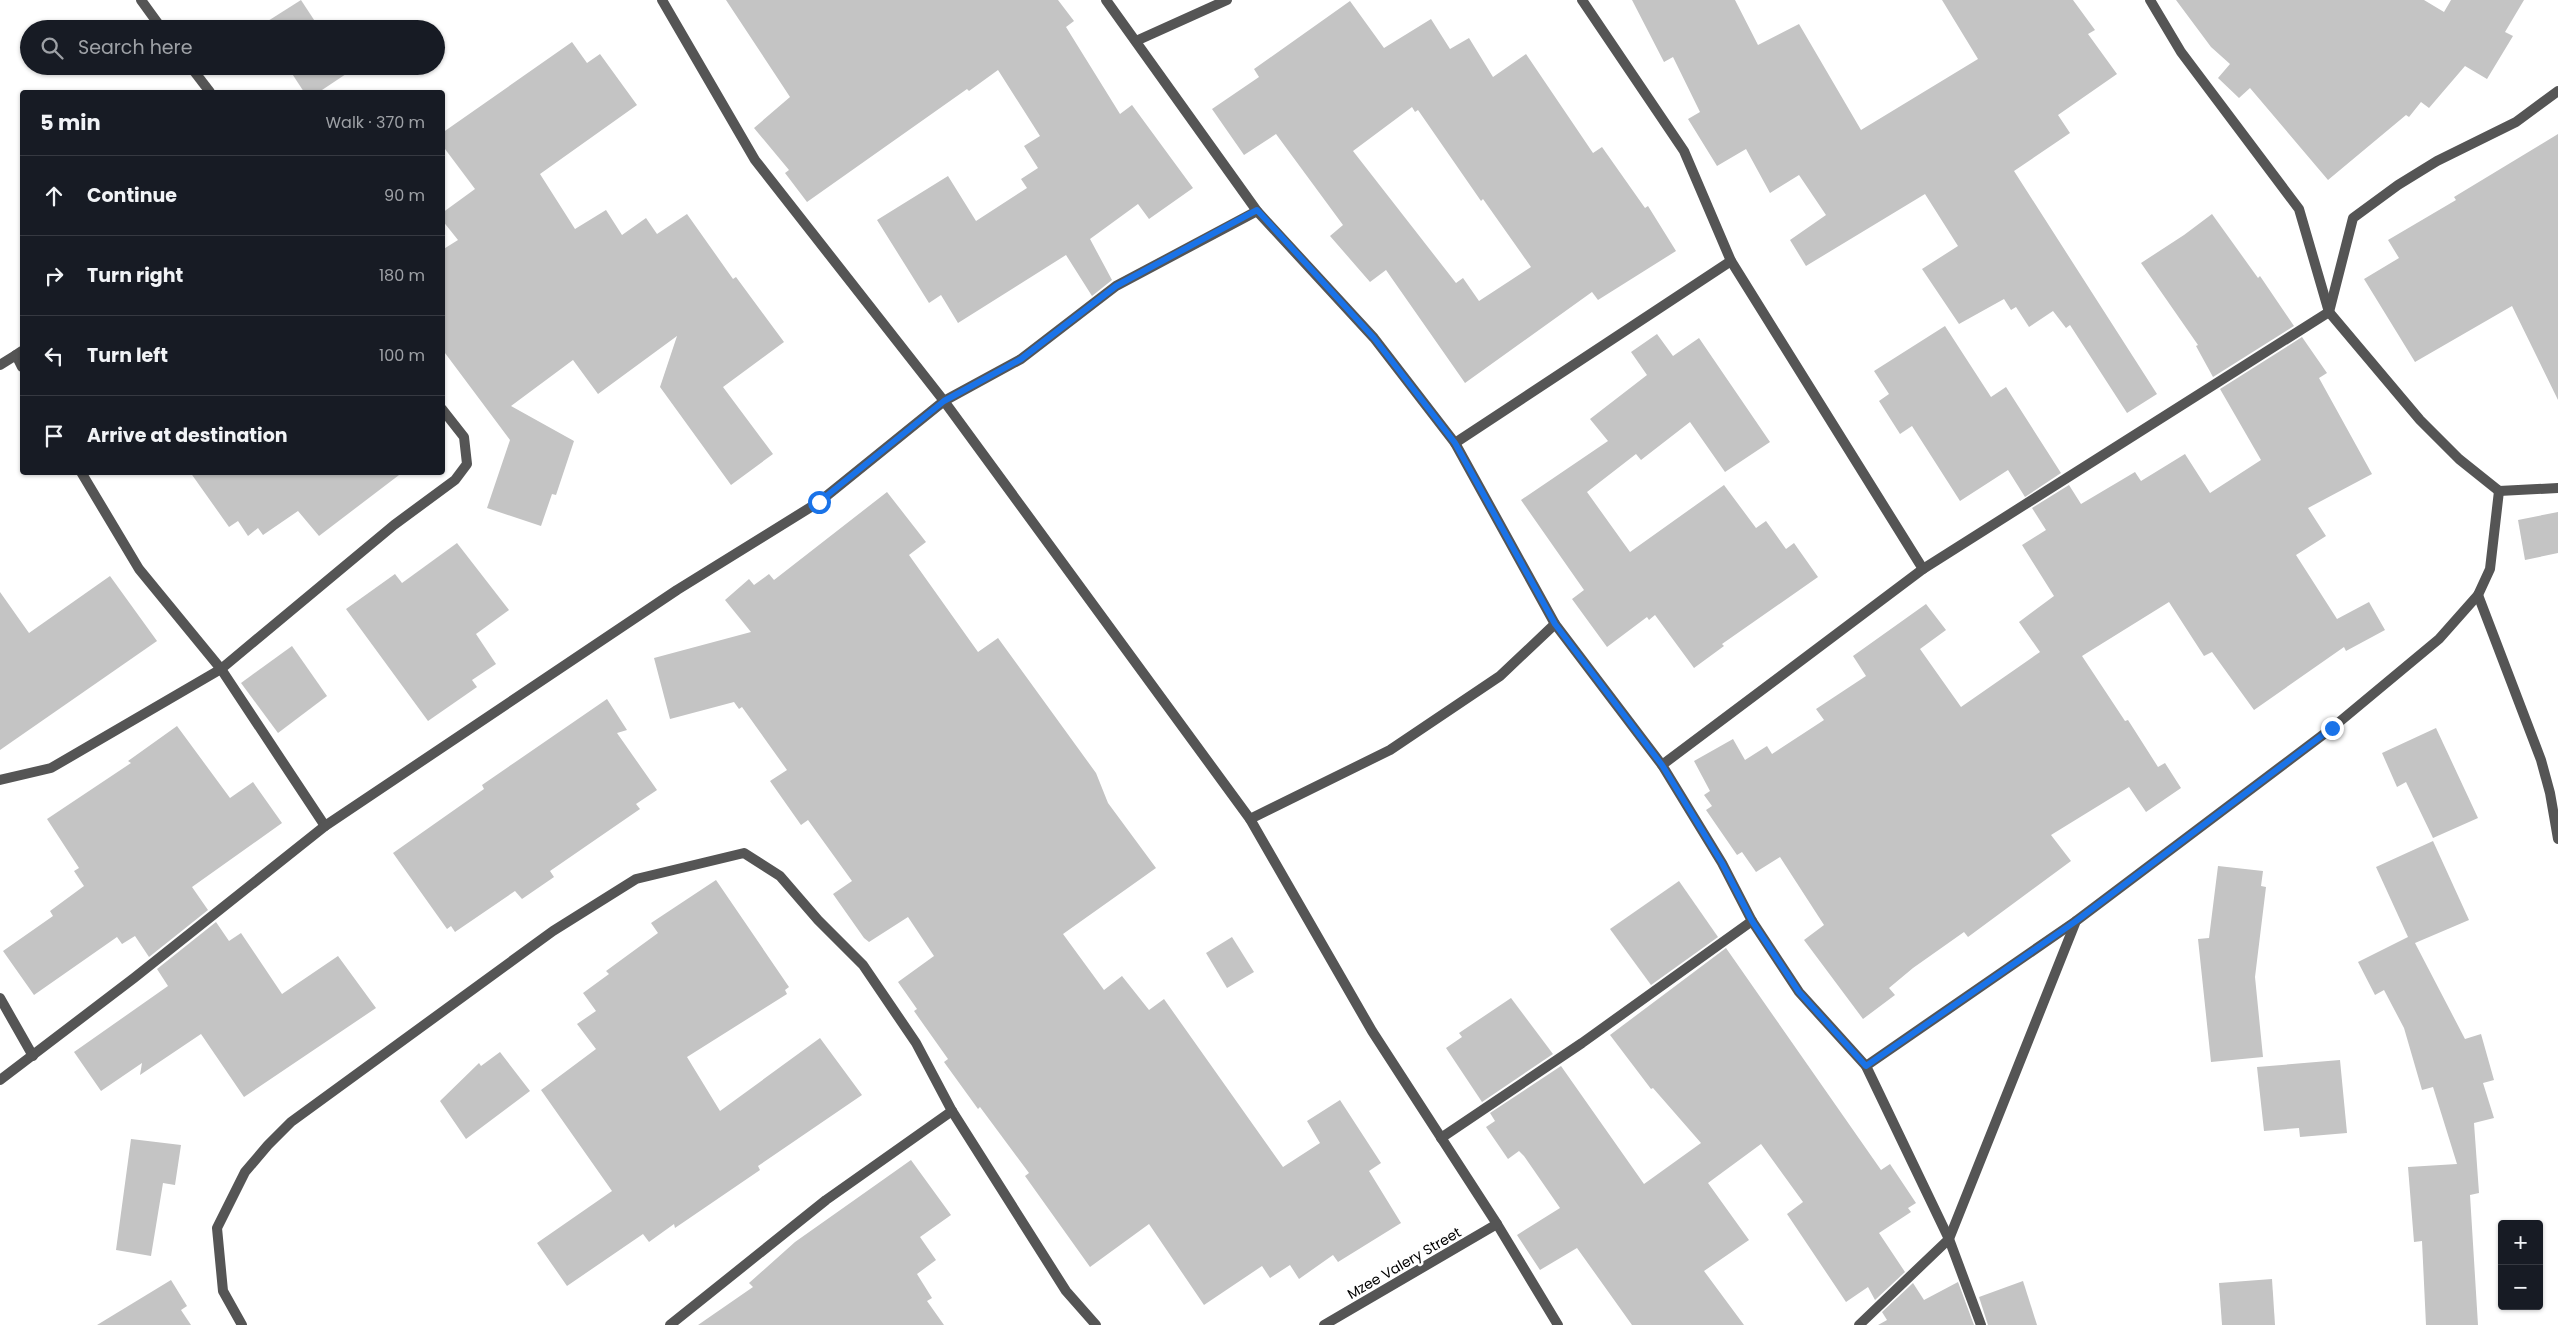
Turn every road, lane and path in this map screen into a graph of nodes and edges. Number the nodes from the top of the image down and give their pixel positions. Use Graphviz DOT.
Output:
graph roads {
  1 [pos="141,0"];
  2 [pos="662,0"];
  3 [pos="1106,0"];
  4 [pos="1227,0"];
  5 [pos="1582,0"];
  6 [pos="2150,0"];
  7 [pos="155,20"];
  8 [pos="1136,41"];
  9 [pos="197,75"];
  10 [pos="208,90"];
  11 [pos="2558,91"];
  12 [pos="1257,210"];
  13 [pos="1731,261"];
  14 [pos="2329,312"];
  15 [pos="19,353"];
  16 [pos="0,365"];
  17 [pos="944,401"];
  18 [pos="445,413"];
  19 [pos="1455,443"];
  20 [pos="83,475"];
  21 [pos="2558,488"];
  22 [pos="2499,491"];
  23 [pos="1923,569"];
  24 [pos="2478,595"];
  25 [pos="1555,624"];
  26 [pos="221,669"];
  27 [pos="1662,765"];
  28 [pos="0,780"];
  29 [pos="1250,819"];
  30 [pos="325,826"];
  31 [pos="2558,839"];
  32 [pos="1752,921"];
  33 [pos="2076,921"];
  34 [pos="0,998"];
  35 [pos="33,1056"];
  36 [pos="1866,1066"];
  37 [pos="0,1080"];
  38 [pos="952,1112"];
  39 [pos="1441,1138"];
  40 [pos="1497,1224"];
  41 [pos="1949,1239"];
  42 [pos="242,1325"];
  43 [pos="670,1325"];
  44 [pos="1096,1325"];
  45 [pos="1324,1325"];
  46 [pos="1558,1325"];
  47 [pos="1858,1325"];
  48 [pos="1981,1325"];
  1 -- 7 [label="street"];
  2 -- 17 [label="street"];
  3 -- 8 [label="street"];
  4 -- 8 [label="street"];
  5 -- 13 [label="street"];
  6 -- 14 [label="street"];
  8 -- 12 [label="street"];
  9 -- 10 [label="street"];
  11 -- 14 [label="street"];
  12 -- 17 [label="street"];
  12 -- 19 [label="street"];
  13 -- 19 [label="street"];
  13 -- 23 [label="street"];
  14 -- 22 [label="street"];
  14 -- 23 [label="street"];
  15 -- 16 [label="street"];
  17 -- 29 [label="street"];
  17 -- 30 [label="street"];
  18 -- 26 [label="street"];
  19 -- 25 [label="street"];
  20 -- 26 [label="street"];
  21 -- 22 [label="street"];
  22 -- 24 [label="street"];
  23 -- 27 [label="street"];
  24 -- 31 [label="street"];
  24 -- 33 [label="street"];
  25 -- 27 [label="street"];
  25 -- 29 [label="street"];
  26 -- 28 [label="street"];
  26 -- 30 [label="street"];
  27 -- 32 [label="street"];
  29 -- 39 [label="street"];
  30 -- 35 [label="street"];
  32 -- 36 [label="street"];
  32 -- 39 [label="street"];
  33 -- 36 [label="street"];
  33 -- 41 [label="street"];
  34 -- 35 [label="street"];
  35 -- 37 [label="street"];
  36 -- 41 [label="street"];
  38 -- 42 [label="street"];
  38 -- 43 [label="street"];
  38 -- 44 [label="street"];
  39 -- 40 [label="street"];
  40 -- 45 [label="street, Mzee Valery Street"];
  40 -- 46 [label="street"];
  41 -- 47 [label="street"];
  41 -- 48 [label="street"];
}
